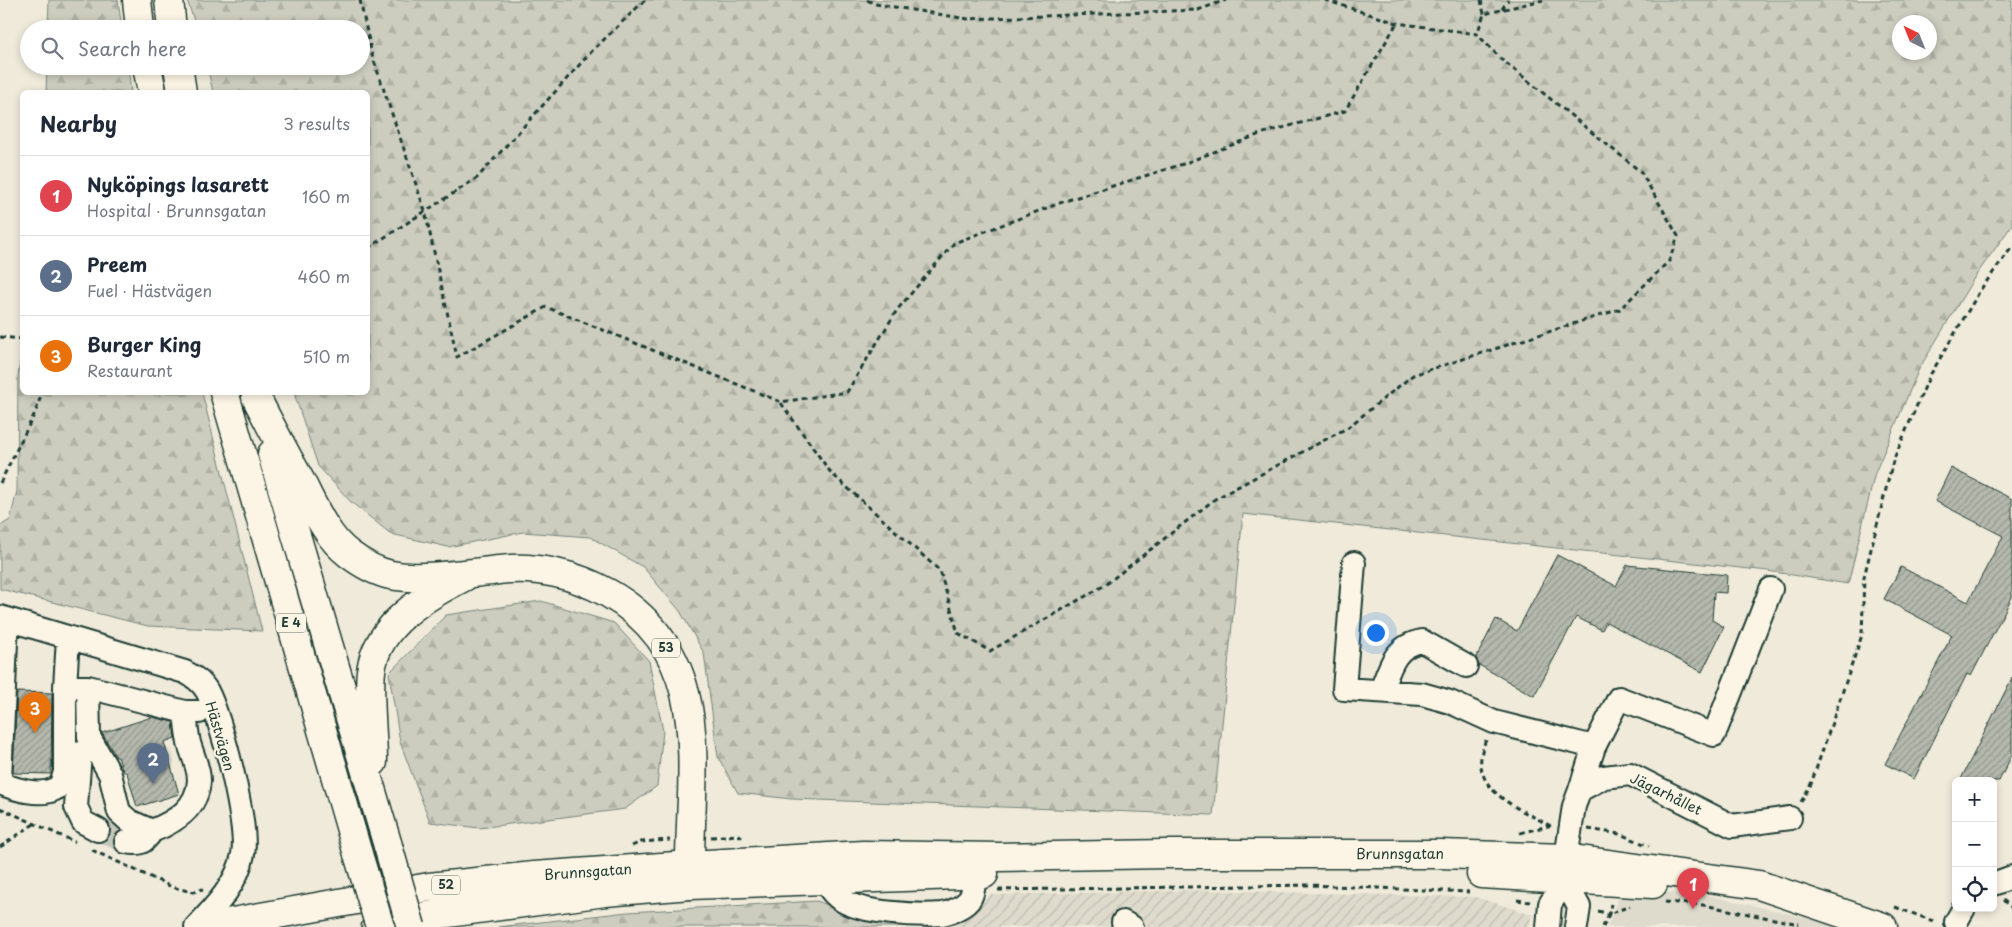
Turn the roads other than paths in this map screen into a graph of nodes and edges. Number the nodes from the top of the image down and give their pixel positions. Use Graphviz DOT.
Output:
graph roads {
  1 [pos="137,0"];
  2 [pos="169,0"];
  3 [pos="139,20"];
  4 [pos="171,20"];
  5 [pos="149,75"];
  6 [pos="179,75"];
  7 [pos="152,90"];
  8 [pos="182,90"];
  9 [pos="225,395"];
  10 [pos="255,395"];
  11 [pos="1354,563"];
  12 [pos="473,573"];
  13 [pos="1771,589"];
  14 [pos="4,618"];
  15 [pos="68,638"];
  16 [pos="1466,666"];
  17 [pos="64,687"];
  18 [pos="88,687"];
  19 [pos="1381,692"];
  20 [pos="185,712"];
  21 [pos="215,712"];
  22 [pos="89,737"];
  23 [pos="1594,747"];
  24 [pos="0,781"];
  25 [pos="1580,790"];
  26 [pos="374,801"];
  27 [pos="1790,818"];
  28 [pos="98,830"];
  29 [pos="152,831"];
  30 [pos="126,842"];
  31 [pos="1566,869"];
  32 [pos="974,873"];
  33 [pos="690,875"];
  34 [pos="2012,877"];
  35 [pos="824,881"];
  36 [pos="1997,883"];
  37 [pos="1814,916"];
  38 [pos="1577,917"];
  39 [pos="196,927"];
  40 [pos="206,927"];
  41 [pos="376,927"];
  42 [pos="380,927"];
  43 [pos="411,927"];
  44 [pos="1548,927"];
  45 [pos="1884,927"];
  1 -- 3 [label="main road"];
  2 -- 4 [label="main road"];
  5 -- 7 [label="main road"];
  6 -- 8 [label="main road"];
  9 -- 42 [label="main road, E 4, bridge"];
  10 -- 12 [label="main road"];
  10 -- 26 [label="main road, E 4"];
  11 -- 19 [label="street"];
  12 -- 26 [label="main road, 53"];
  12 -- 33 [label="main road, 53"];
  13 -- 23 [label="street"];
  14 -- 15 [label="street, Hästvägen"];
  14 -- 24 [label="street"];
  15 -- 17 [label="street"];
  15 -- 21 [label="street, Hästvägen"];
  16 -- 19 [label="street"];
  17 -- 18 [label="street"];
  17 -- 24 [label="street"];
  18 -- 20 [label="street"];
  18 -- 22 [label="street"];
  19 -- 23 [label="street"];
  20 -- 21 [label="street"];
  20 -- 29 [label="street"];
  21 -- 39 [label="street, Hästvägen"];
  22 -- 28 [label="street"];
  22 -- 29 [label="street"];
  23 -- 25 [label="street"];
  25 -- 27 [label="street, Jägarhållet"];
  25 -- 31 [label="street"];
  26 -- 43 [label="main road, E 4, bridge"];
  29 -- 30 [label="street"];
  31 -- 32 [label="main road, Brunnsgatan"];
  31 -- 37 [label="main road, Brunnsgatan"];
  31 -- 38 [label="street"];
  31 -- 44 [label="street"];
  32 -- 33 [label="main road, Brunnsgatan"];
  32 -- 35 [label="main road, Brunnsgatan"];
  32 -- 35 [label="street"];
  33 -- 35 [label="main road, Brunnsgatan"];
  33 -- 40 [label="main road, Brunnsgatan / 52"];
  33 -- 41 [label="main road, Brunnsgatan / 52"];
  34 -- 36 [label="street"];
  37 -- 45 [label="main road, Brunnsgatan"];
}
